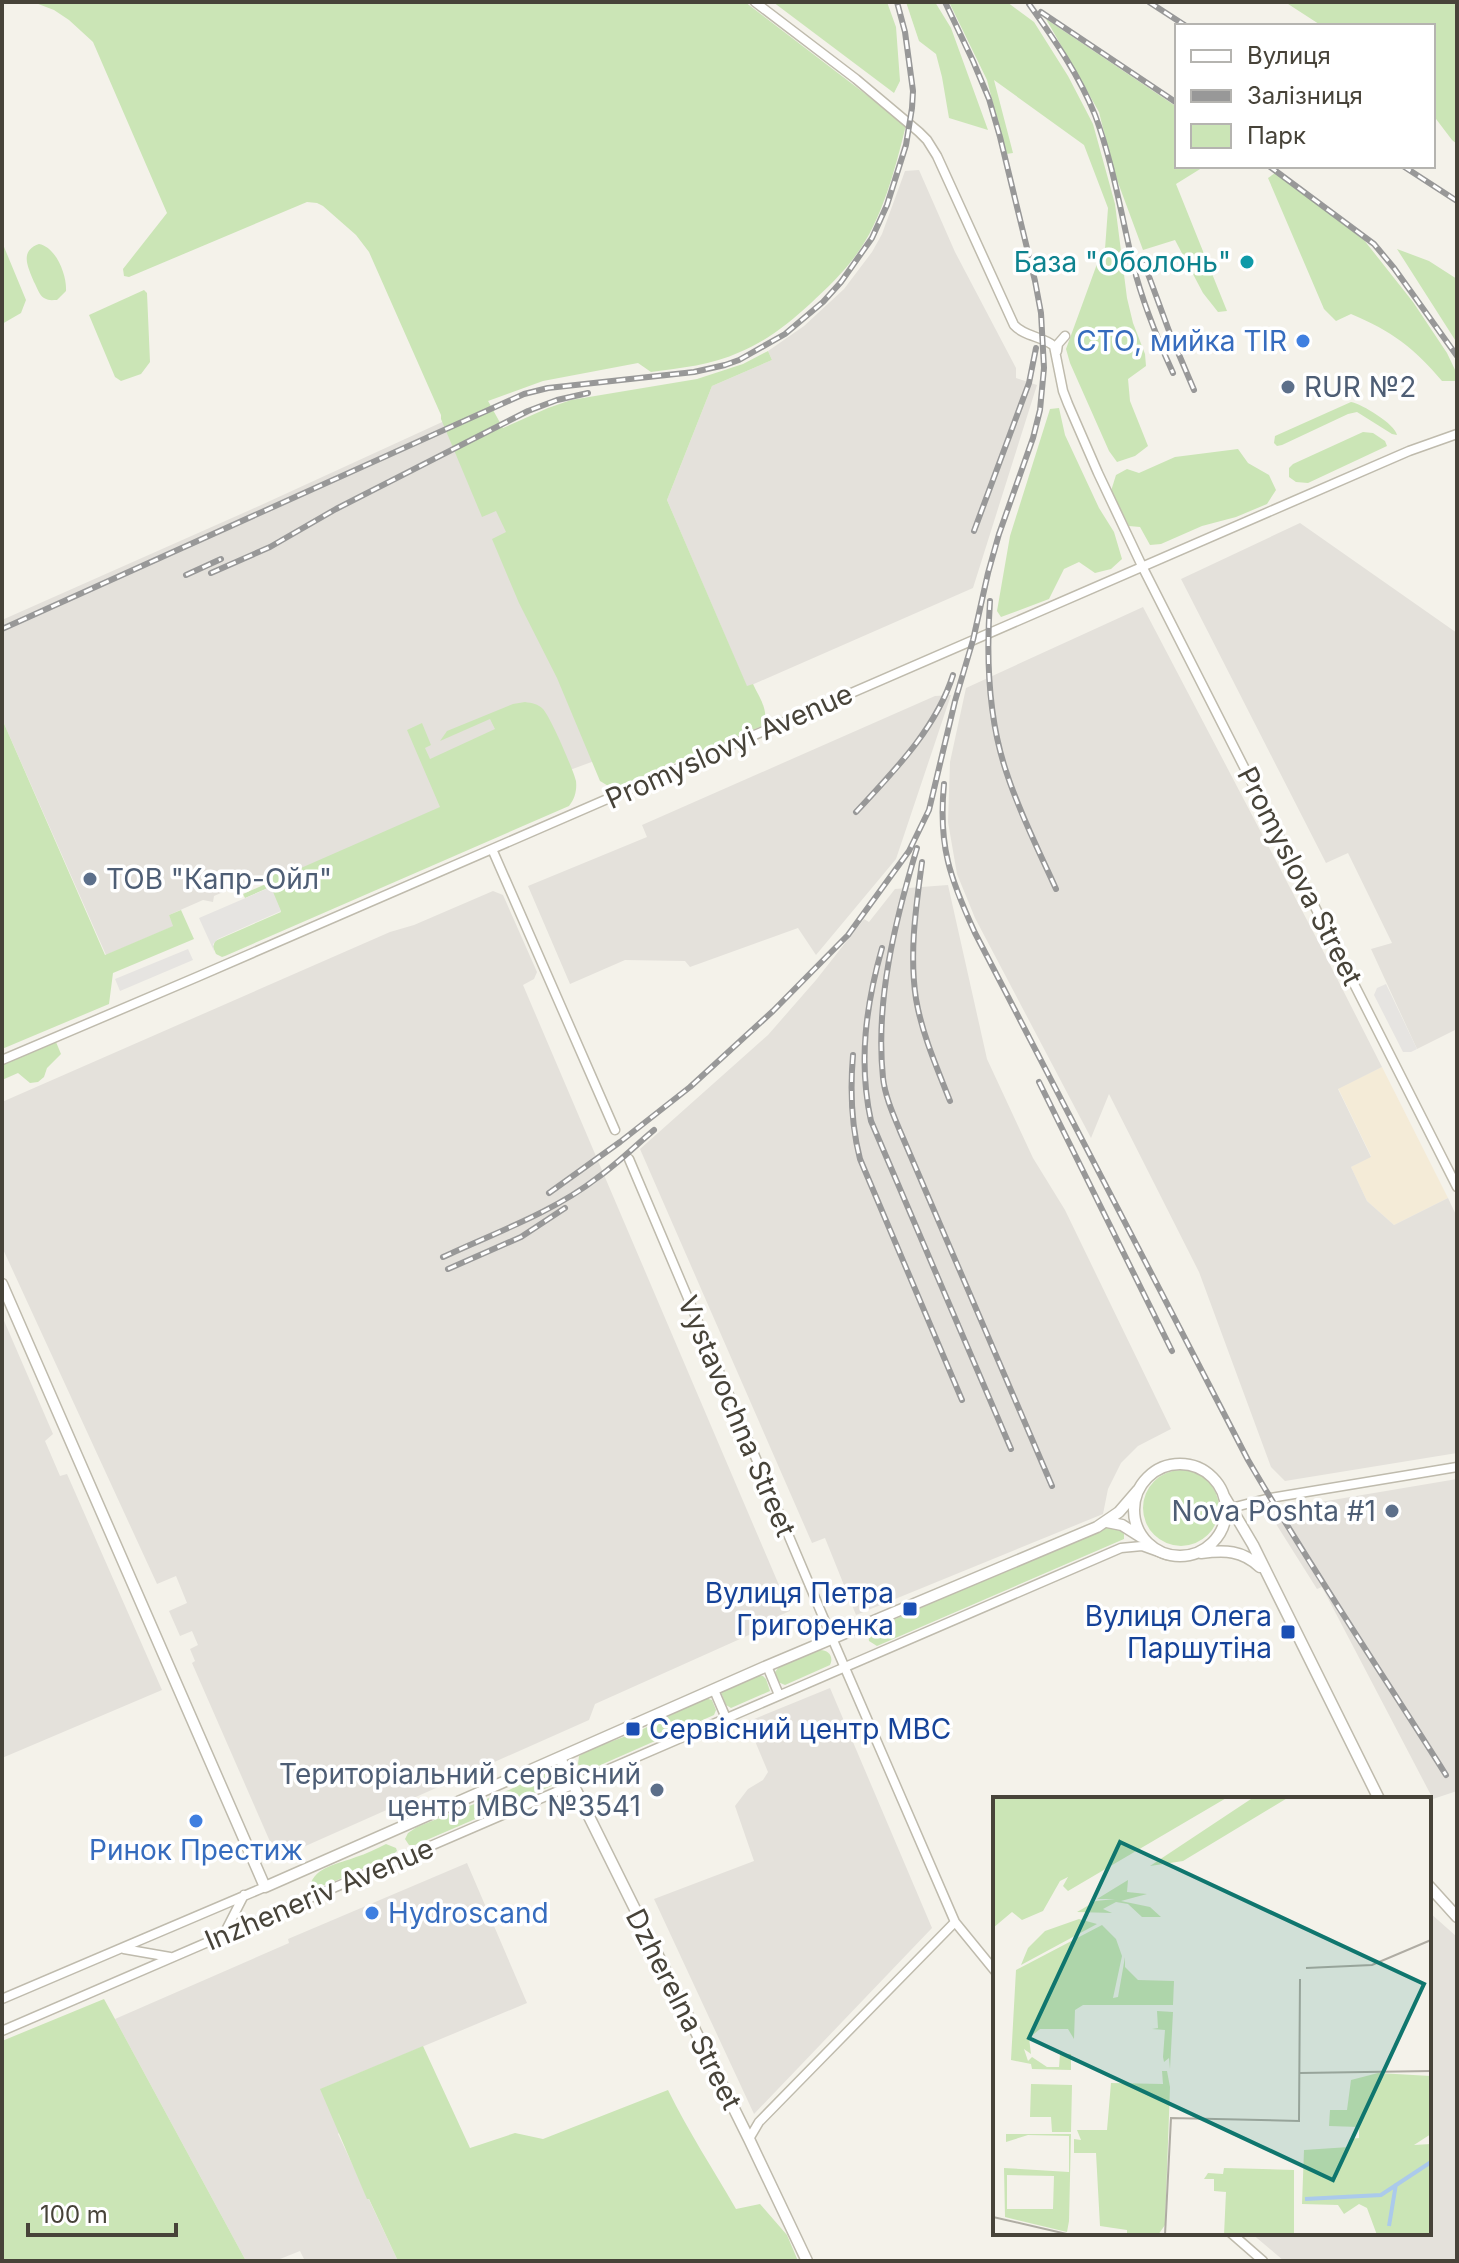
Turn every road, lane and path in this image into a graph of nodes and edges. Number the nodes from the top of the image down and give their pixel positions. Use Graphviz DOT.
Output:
graph roads {
  1 [pos="755,2"];
  2 [pos="1065,336"];
  3 [pos="1057,352"];
  4 [pos="1457,434"];
  5 [pos="1142,566"];
  6 [pos="492,849"];
  7 [pos="2,1060"];
  8 [pos="615,1130"];
  9 [pos="629,1159"];
  10 [pos="1457,1187"];
  11 [pos="2,1284"];
  12 [pos="1457,1467"];
  13 [pos="1138,1490"];
  14 [pos="1229,1510"];
  15 [pos="1107,1522"];
  16 [pos="1146,1541"];
  17 [pos="1167,1555"];
  18 [pos="1191,1555"];
  19 [pos="1269,1578"];
  20 [pos="832,1638"];
  21 [pos="767,1666"];
  22 [pos="844,1666"];
  23 [pos="714,1690"];
  24 [pos="779,1695"];
  25 [pos="726,1718"];
  26 [pos="560,1758"];
  27 [pos="572,1784"];
  28 [pos="1378,1797"];
  29 [pos="265,1887"];
  30 [pos="1431,1888"];
  31 [pos="244,1895"];
  32 [pos="1457,1917"];
  33 [pos="955,1922"];
  34 [pos="222,1936"];
  35 [pos="120,1949"];
  36 [pos="174,1957"];
  37 [pos="993,1969"];
  38 [pos="2,1999"];
  39 [pos="2,2031"];
  40 [pos="749,2139"];
  41 [pos="1233,2235"];
  42 [pos="807,2261"];
  43 [pos="1263,2261"];
  1 -- 3 [label="street"];
  2 -- 3 [label="street"];
  3 -- 5 [label="street, Promyslova Street"];
  4 -- 5 [label="street, Promyslovyi Avenue"];
  5 -- 6 [label="street, Promyslovyi Avenue"];
  5 -- 10 [label="street, Promyslova Street"];
  6 -- 7 [label="street, Promyslovyi Avenue"];
  6 -- 8 [label="street"];
  9 -- 20 [label="street, Vystavochna Street"];
  11 -- 29 [label="street"];
  12 -- 14 [label="street"];
  13 -- 14 [label="street"];
  13 -- 15 [label="street, Inzheneriv Avenue"];
  13 -- 16 [label="street"];
  14 -- 18 [label="street"];
  14 -- 19 [label="street"];
  15 -- 16 [label="street"];
  15 -- 20 [label="street, Inzheneriv Avenue"];
  16 -- 17 [label="street"];
  17 -- 18 [label="street"];
  17 -- 22 [label="street, Inzheneriv Avenue"];
  18 -- 19 [label="street"];
  19 -- 28 [label="street"];
  20 -- 21 [label="street, Inzheneriv Avenue"];
  20 -- 22 [label="street, Vystavochna Street"];
  21 -- 23 [label="street, Inzheneriv Avenue"];
  21 -- 24 [label="street"];
  22 -- 24 [label="street, Inzheneriv Avenue"];
  22 -- 33 [label="street, Vystavochna Street"];
  23 -- 25 [label="street"];
  23 -- 26 [label="street, Inzheneriv Avenue"];
  24 -- 25 [label="street, Inzheneriv Avenue"];
  25 -- 27 [label="street, Inzheneriv Avenue"];
  26 -- 27 [label="street, Dzherelna Street"];
  26 -- 29 [label="street, Inzheneriv Avenue"];
  27 -- 34 [label="street, Inzheneriv Avenue"];
  27 -- 40 [label="street, Dzherelna Street"];
  29 -- 31 [label="street"];
  30 -- 32 [label="street"];
  31 -- 34 [label="street"];
  31 -- 35 [label="street"];
  33 -- 37 [label="street, Vystavochna Street"];
  33 -- 40 [label="street"];
  34 -- 36 [label="street, Inzheneriv Avenue"];
  35 -- 36 [label="street"];
  35 -- 38 [label="street"];
  36 -- 39 [label="street, Inzheneriv Avenue"];
  40 -- 42 [label="street, Dzherelna Street"];
  41 -- 43 [label="street"];
}
